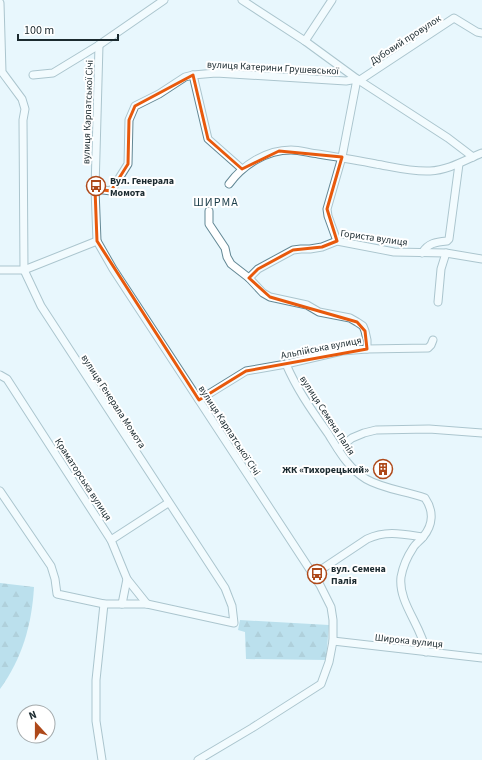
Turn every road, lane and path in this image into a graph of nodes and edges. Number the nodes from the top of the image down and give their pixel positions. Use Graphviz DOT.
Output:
graph roads {
  1 [pos="164,0"];
  2 [pos="242,0"];
  3 [pos="332,0"];
  4 [pos="0,3"];
  5 [pos="482,33"];
  6 [pos="304,41"];
  7 [pos="99,45"];
  8 [pos="33,75"];
  9 [pos="193,75"];
  10 [pos="358,80"];
  11 [pos="482,153"];
  12 [pos="342,157"];
  13 [pos="473,157"];
  14 [pos="459,164"];
  15 [pos="242,169"];
  16 [pos="229,184"];
  17 [pos="95,189"];
  18 [pos="209,211"];
  19 [pos="97,241"];
  20 [pos="337,241"];
  21 [pos="422,253"];
  22 [pos="446,253"];
  23 [pos="482,258"];
  24 [pos="0,270"];
  25 [pos="24,270"];
  26 [pos="249,278"];
  27 [pos="438,302"];
  28 [pos="433,340"];
  29 [pos="367,349"];
  30 [pos="286,364"];
  31 [pos="0,375"];
  32 [pos="199,400"];
  33 [pos="482,433"];
  34 [pos="338,448"];
  35 [pos="0,491"];
  36 [pos="168,503"];
  37 [pos="423,537"];
  38 [pos="111,540"];
  39 [pos="313,575"];
  40 [pos="127,579"];
  41 [pos="104,604"];
  42 [pos="122,604"];
  43 [pos="147,604"];
  44 [pos="333,641"];
  45 [pos="426,652"];
  46 [pos="482,658"];
  47 [pos="102,760"];
  48 [pos="198,760"];
  1 -- 7 [label="street, вулиця Карпатської Січі"];
  2 -- 6 [label="street, вулиця Катерини Грушевської"];
  3 -- 6 [label="street"];
  4 -- 25 [label="street, вулиця Генерала Момота"];
  5 -- 10 [label="street, Дубовий провулок"];
  6 -- 10 [label="street, вулиця Катерини Грушевської"];
  7 -- 8 [label="street, вулиця Карпатської Січі"];
  7 -- 17 [label="street, вулиця Карпатської Січі"];
  9 -- 10 [label="street, вулиця Катерини Грушевської"];
  9 -- 15 [label="street"];
  9 -- 17 [label="street, вулиця Катерини Грушевської"];
  10 -- 12 [label="street"];
  10 -- 13 [label="street, вулиця Катерини Грушевської"];
  11 -- 13 [label="street"];
  12 -- 14 [label="street"];
  12 -- 15 [label="street"];
  12 -- 20 [label="street"];
  13 -- 14 [label="street"];
  14 -- 21 [label="street"];
  15 -- 16 [label="street"];
  17 -- 19 [label="street, вулиця Карпатської Січі"];
  18 -- 26 [label="street, Альпійська вулиця"];
  19 -- 25 [label="street"];
  19 -- 32 [label="street, вулиця Карпатської Січі"];
  20 -- 21 [label="street, Гориста вулиця"];
  20 -- 26 [label="street, Гориста вулиця"];
  21 -- 22 [label="street, Гориста вулиця"];
  22 -- 23 [label="street, Гориста вулиця"];
  22 -- 27 [label="street"];
  24 -- 25 [label="street"];
  25 -- 36 [label="street, вулиця Генерала Момота"];
  26 -- 29 [label="street, Альпійська вулиця"];
  28 -- 29 [label="street"];
  29 -- 30 [label="street, Альпійська вулиця"];
  30 -- 32 [label="street, Альпійська вулиця"];
  30 -- 34 [label="street, вулиця Семена Палія"];
  31 -- 38 [label="street, Краматорська вулиця"];
  32 -- 39 [label="street, вулиця Карпатської Січі"];
  33 -- 34 [label="street"];
  34 -- 37 [label="street, вулиця Семена Палія"];
  35 -- 41 [label="street, вулиця Генерала Момота"];
  36 -- 38 [label="street"];
  36 -- 43 [label="street, вулиця Генерала Момота"];
  37 -- 39 [label="street"];
  37 -- 45 [label="street, вулиця Семена Палія"];
  38 -- 40 [label="street, Краматорська вулиця"];
  39 -- 44 [label="street, вулиця Карпатської Січі"];
  40 -- 42 [label="street"];
  40 -- 43 [label="street, Краматорська вулиця"];
  41 -- 42 [label="street, вулиця Генерала Момота"];
  41 -- 47 [label="street"];
  42 -- 43 [label="street, вулиця Генерала Момота"];
  44 -- 45 [label="street, Широка вулиця"];
  44 -- 48 [label="street, вулиця Карпатської Січі"];
  45 -- 46 [label="street, Широка вулиця"];
}
